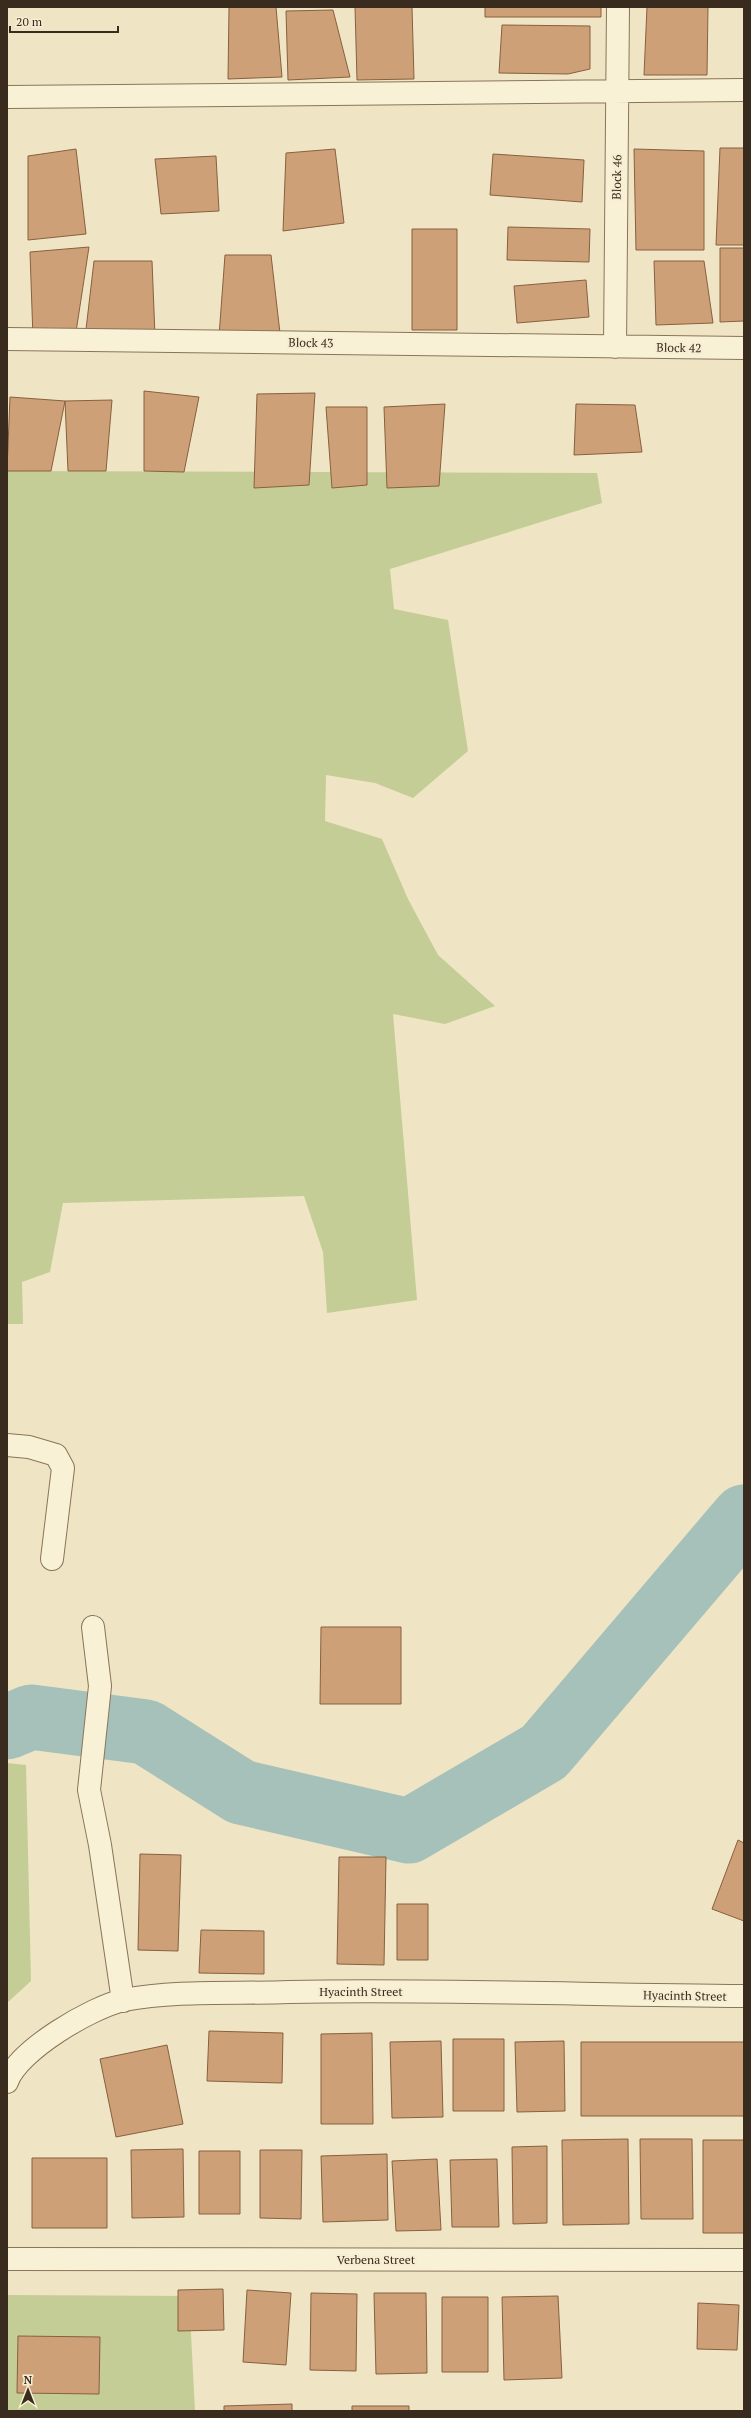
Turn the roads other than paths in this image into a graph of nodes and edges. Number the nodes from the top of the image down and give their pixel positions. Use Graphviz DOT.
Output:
graph roads {
  1 [pos="618,7"];
  2 [pos="744,90"];
  3 [pos="619,91"];
  4 [pos="7,97"];
  5 [pos="7,339"];
  6 [pos="615,347"];
  7 [pos="744,348"];
  8 [pos="7,1445"];
  9 [pos="52,1559"];
  10 [pos="93,1627"];
  11 [pos="744,1996"];
  12 [pos="123,2000"];
  13 [pos="7,2082"];
  14 [pos="7,2259"];
  15 [pos="744,2260"];
  1 -- 3 [label="street, Block 46"];
  2 -- 3 [label="street"];
  3 -- 4 [label="street"];
  3 -- 6 [label="street, Block 46"];
  5 -- 6 [label="street, Block 43"];
  6 -- 7 [label="street, Block 42"];
  8 -- 9 [label="street"];
  10 -- 12 [label="street"];
  11 -- 12 [label="street, Hyacinth Street"];
  12 -- 13 [label="street, Hyacinth Street"];
  14 -- 15 [label="street, Verbena Street"];
}
